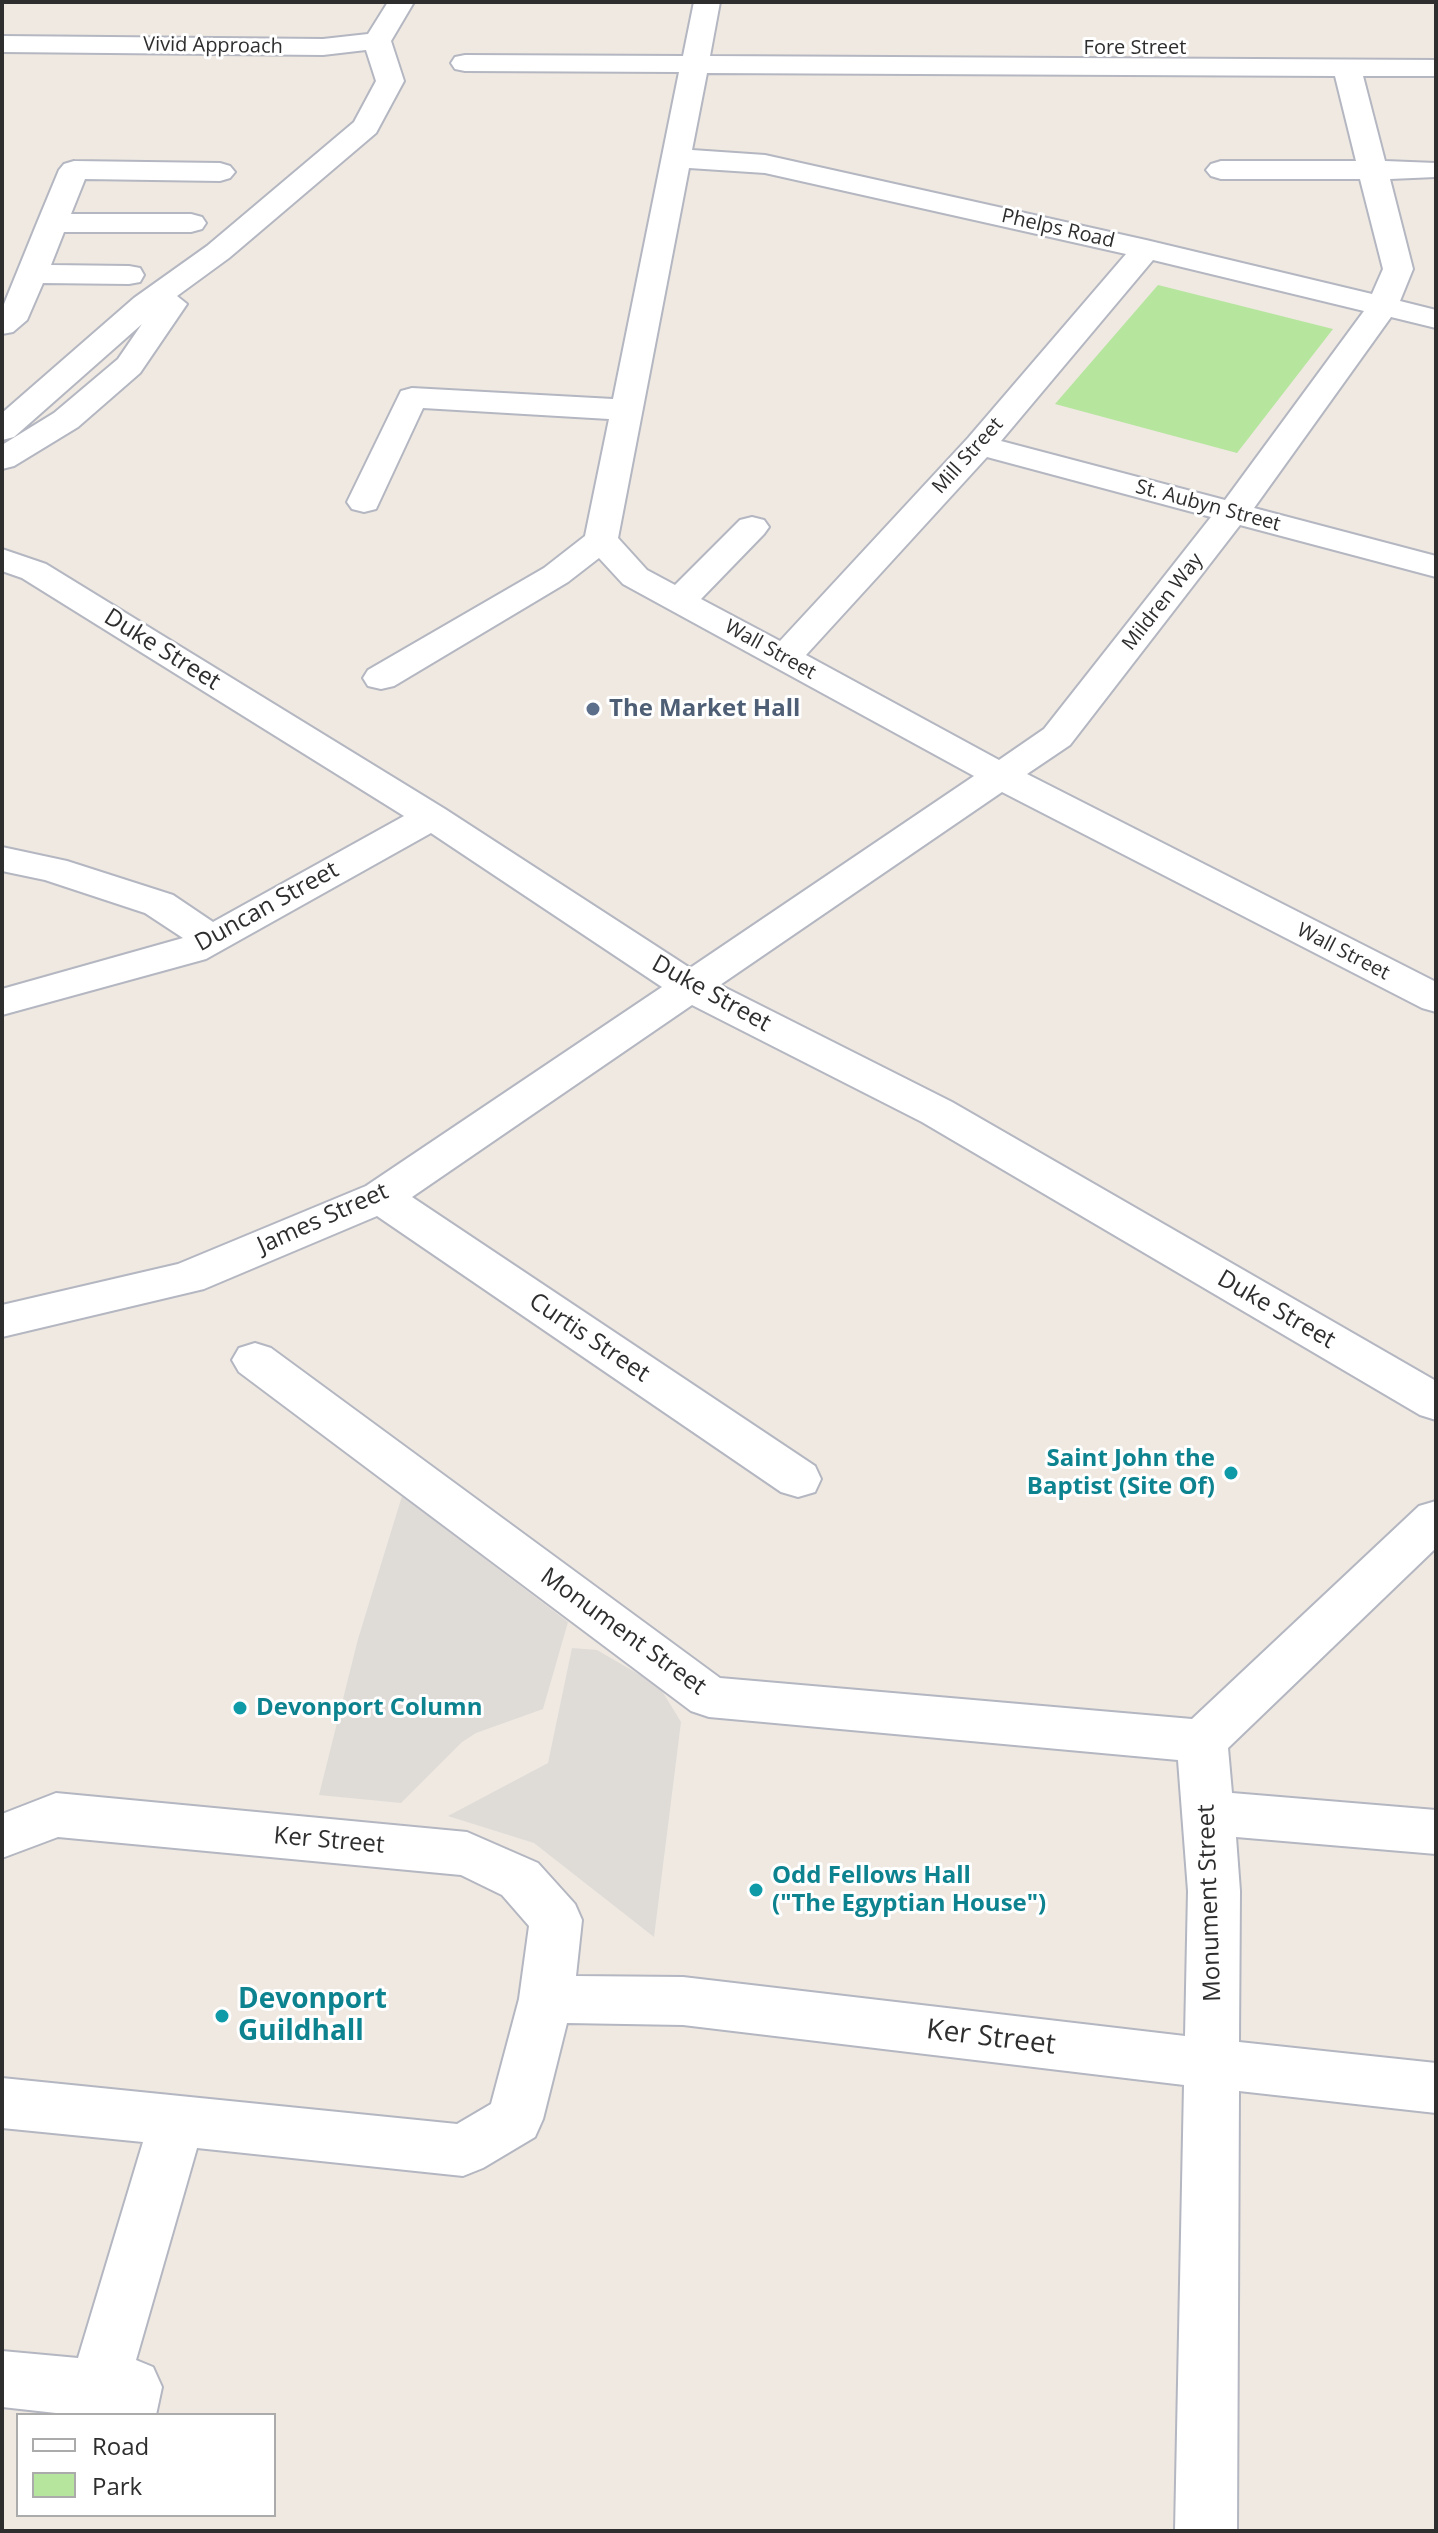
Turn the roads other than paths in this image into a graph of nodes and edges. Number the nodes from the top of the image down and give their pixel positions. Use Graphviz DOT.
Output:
graph roads {
  1 [pos="401,2"];
  2 [pos="707,2"];
  3 [pos="377,41"];
  4 [pos="2,44"];
  5 [pos="1431,61"];
  6 [pos="465,63"];
  7 [pos="694,65"];
  8 [pos="903,66"];
  9 [pos="1356,70"];
  10 [pos="676,158"];
  11 [pos="1221,170"];
  12 [pos="1373,170"];
  13 [pos="1427,170"];
  14 [pos="220,172"];
  15 [pos="52,223"];
  16 [pos="191,223"];
  17 [pos="1146,249"];
  18 [pos="218,252"];
  19 [pos="32,274"];
  20 [pos="129,275"];
  21 [pos="1383,306"];
  22 [pos="1436,319"];
  23 [pos="2,325"];
  24 [pos="627,410"];
  25 [pos="2,430"];
  26 [pos="980,445"];
  27 [pos="2,459"];
  28 [pos="364,502"];
  29 [pos="1232,513"];
  30 [pos="752,527"];
  31 [pos="601,540"];
  32 [pos="2,559"];
  33 [pos="1436,567"];
  34 [pos="679,601"];
  35 [pos="784,658"];
  36 [pos="381,678"];
  37 [pos="999,775"];
  38 [pos="432,817"];
  39 [pos="2,859"];
  40 [pos="210,938"];
  41 [pos="690,987"];
  42 [pos="1436,999"];
  43 [pos="2,1002"];
  44 [pos="381,1197"];
  45 [pos="2,1321"];
  46 [pos="255,1360"];
  47 [pos="1436,1403"];
  48 [pos="798,1479"];
  49 [pos="1436,1519"];
  50 [pos="1202,1741"];
  51 [pos="1207,1813"];
  52 [pos="1436,1832"];
  53 [pos="2,1836"];
  54 [pos="546,1999"];
  55 [pos="1214,2064"];
  56 [pos="1436,2088"];
  57 [pos="2,2103"];
  58 [pos="177,2121"];
  59 [pos="2,2379"];
  60 [pos="113,2398"];
  61 [pos="1206,2531"];
  1 -- 3 [label="street"];
  2 -- 7 [label="street"];
  3 -- 4 [label="street, Vivid Approach"];
  3 -- 18 [label="street"];
  5 -- 9 [label="street, Fore Street"];
  6 -- 7 [label="street, Fore Street"];
  7 -- 8 [label="street, Fore Street"];
  7 -- 10 [label="street"];
  8 -- 9 [label="street, Fore Street"];
  8 -- 9 [label="street, Fore Street"];
  9 -- 12 [label="street, Mildren Way"];
  10 -- 17 [label="street, Phelps Road"];
  10 -- 24 [label="street"];
  11 -- 12 [label="street"];
  12 -- 13 [label="street"];
  12 -- 21 [label="street, Mildren Way"];
  14 -- 15 [label="street"];
  15 -- 16 [label="street"];
  15 -- 19 [label="street"];
  17 -- 21 [label="street, Phelps Road"];
  17 -- 26 [label="street, Mill Street"];
  18 -- 25 [label="street"];
  18 -- 27 [label="street"];
  19 -- 20 [label="street"];
  19 -- 23 [label="street"];
  21 -- 22 [label="street, Phelps Road"];
  21 -- 29 [label="street, Mildren Way"];
  24 -- 28 [label="street"];
  24 -- 31 [label="street"];
  26 -- 29 [label="street, St. Aubyn Street"];
  26 -- 35 [label="street, Mill Street"];
  29 -- 33 [label="street, St. Aubyn Street"];
  29 -- 37 [label="street, Mildren Way"];
  30 -- 34 [label="street"];
  31 -- 34 [label="street, Wall Street"];
  31 -- 36 [label="street"];
  32 -- 38 [label="street, Duke Street"];
  34 -- 35 [label="street, Wall Street"];
  35 -- 37 [label="street, Wall Street"];
  37 -- 41 [label="street, Mildren Way"];
  37 -- 42 [label="street, Wall Street"];
  38 -- 40 [label="street, Duncan Street"];
  38 -- 41 [label="street, Duke Street"];
  39 -- 40 [label="street"];
  40 -- 43 [label="street, Duncan Street"];
  41 -- 44 [label="street, James Street"];
  41 -- 47 [label="street, Duke Street"];
  44 -- 45 [label="street, James Street"];
  44 -- 48 [label="street, Curtis Street"];
  46 -- 50 [label="street, Monument Street"];
  49 -- 50 [label="street"];
  50 -- 51 [label="street, Monument Street"];
  51 -- 52 [label="street"];
  51 -- 55 [label="street, Monument Street"];
  53 -- 54 [label="street, Ker Street"];
  54 -- 55 [label="street, Ker Street"];
  54 -- 58 [label="street, Ker Street"];
  55 -- 56 [label="street, Ker Street"];
  55 -- 61 [label="street, Monument Street"];
  57 -- 58 [label="street, Ker Street"];
  58 -- 60 [label="street"];
  59 -- 60 [label="street"];
}
